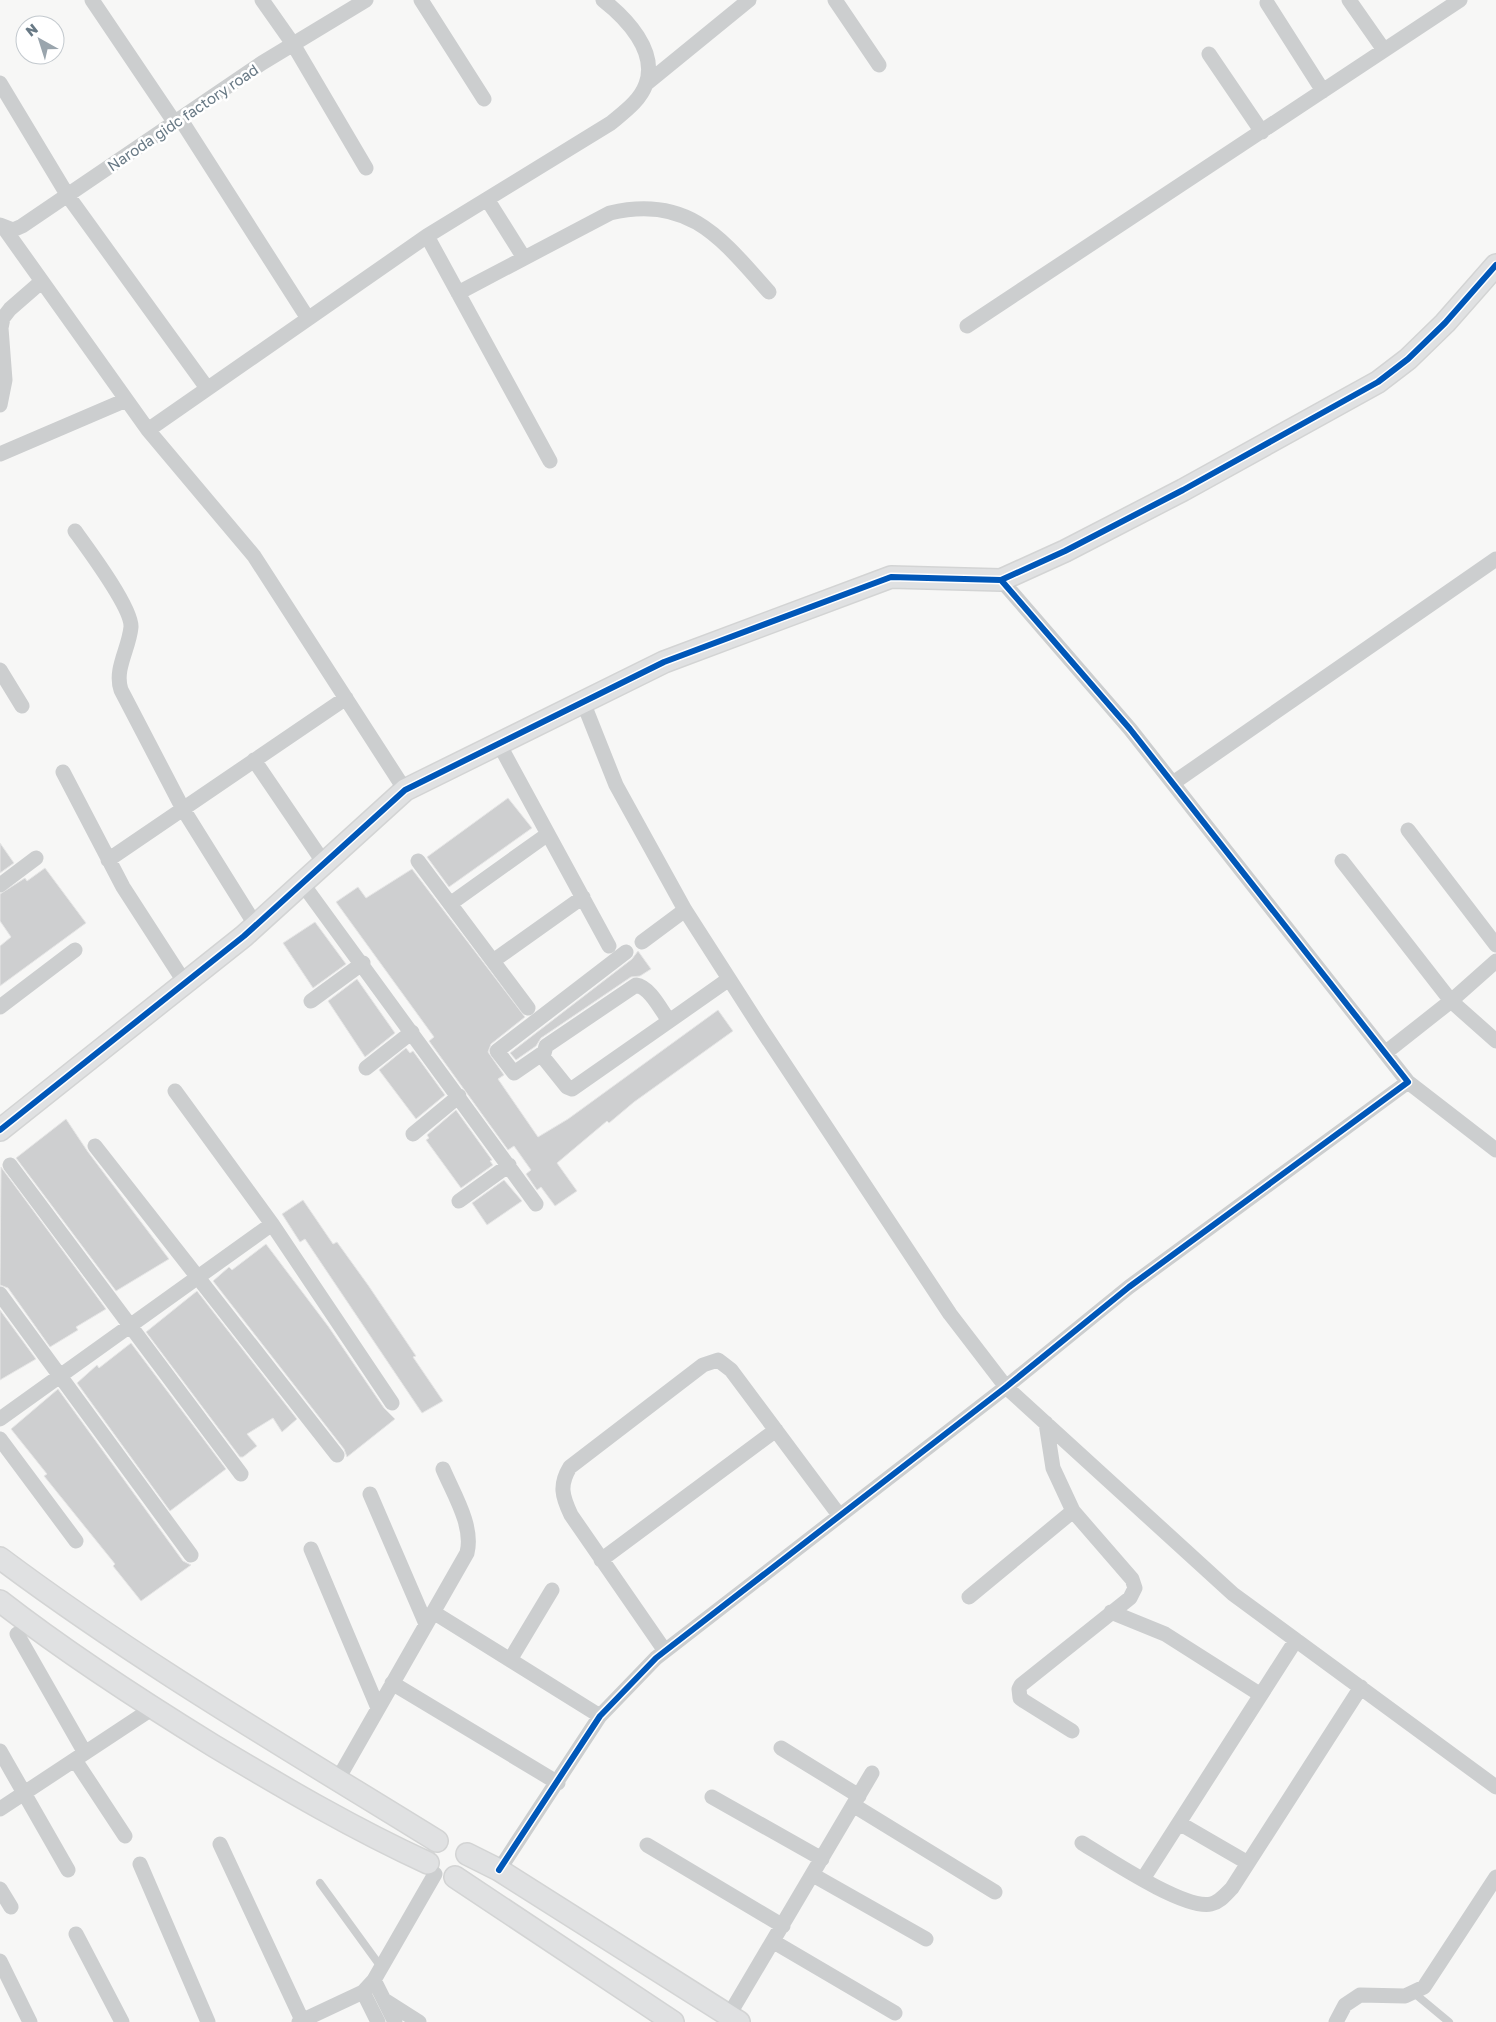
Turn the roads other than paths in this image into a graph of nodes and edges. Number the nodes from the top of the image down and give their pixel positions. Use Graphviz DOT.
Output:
graph roads {
  1 [pos="92,0"];
  2 [pos="262,0"];
  3 [pos="366,0"];
  4 [pos="421,0"];
  5 [pos="603,0"];
  6 [pos="749,0"];
  7 [pos="835,0"];
  8 [pos="1350,0"];
  9 [pos="1460,0"];
  10 [pos="1267,3"];
  11 [pos="1437,6"];
  12 [pos="293,44"];
  13 [pos="1384,50"];
  14 [pos="1208,54"];
  15 [pos="879,65"];
  16 [pos="0,83"];
  17 [pos="646,84"];
  18 [pos="1323,91"];
  19 [pos="484,99"];
  20 [pos="178,121"];
  21 [pos="1262,132"];
  22 [pos="366,168"];
  23 [pos="68,196"];
  24 [pos="487,199"];
  25 [pos="4,234"];
  26 [pos="427,236"];
  27 [pos="524,258"];
  28 [pos="1496,265"];
  29 [pos="41,282"];
  30 [pos="769,292"];
  31 [pos="458,294"];
  32 [pos="307,317"];
  33 [pos="967,326"];
  34 [pos="207,388"];
  35 [pos="126,400"];
  36 [pos="0,405"];
  37 [pos="148,430"];
  38 [pos="0,454"];
  39 [pos="550,461"];
  40 [pos="75,531"];
  41 [pos="1495,562"];
  42 [pos="1001,580"];
  43 [pos="0,670"];
  44 [pos="346,698"];
  45 [pos="583,702"];
  46 [pos="22,706"];
  47 [pos="499,744"];
  48 [pos="254,760"];
  49 [pos="63,772"];
  50 [pos="1173,783"];
  51 [pos="405,790"];
  52 [pos="183,809"];
  53 [pos="1408,830"];
  54 [pos="548,834"];
  55 [pos="36,858"];
  56 [pos="108,860"];
  57 [pos="418,861"];
  58 [pos="1342,861"];
  59 [pos="324,863"];
  60 [pos="302,883"];
  61 [pos="0,885"];
  62 [pos="583,897"];
  63 [pos="450,904"];
  64 [pos="685,910"];
  65 [pos="256,926"];
  66 [pos="642,942"];
  67 [pos="1496,945"];
  68 [pos="609,946"];
  69 [pos="75,950"];
  70 [pos="626,952"];
  71 [pos="493,961"];
  72 [pos="1496,961"];
  73 [pos="363,963"];
  74 [pos="729,979"];
  75 [pos="185,983"];
  76 [pos="311,1001"];
  77 [pos="1451,1001"];
  78 [pos="0,1008"];
  79 [pos="528,1008"];
  80 [pos="669,1021"];
  81 [pos="412,1032"];
  82 [pos="1496,1041"];
  83 [pos="542,1052"];
  84 [pos="1385,1053"];
  85 [pos="366,1068"];
  86 [pos="1408,1082"];
  87 [pos="174,1090"];
  88 [pos="459,1096"];
  89 [pos="0,1130"];
  90 [pos="413,1134"];
  91 [pos="95,1146"];
  92 [pos="1496,1150"];
  93 [pos="10,1165"];
  94 [pos="509,1165"];
  95 [pos="460,1201"];
  96 [pos="536,1204"];
  97 [pos="272,1224"];
  98 [pos="197,1278"];
  99 [pos="0,1294"];
  100 [pos="131,1325"];
  101 [pos="61,1375"];
  102 [pos="1006,1387"];
  103 [pos="392,1403"];
  104 [pos="0,1419"];
  105 [pos="1046,1423"];
  106 [pos="776,1430"];
  107 [pos="0,1439"];
  108 [pos="337,1456"];
  109 [pos="443,1469"];
  110 [pos="241,1474"];
  111 [pos="370,1494"];
  112 [pos="1073,1511"];
  113 [pos="839,1514"];
  114 [pos="76,1542"];
  115 [pos="311,1549"];
  116 [pos="191,1555"];
  117 [pos="0,1558"];
  118 [pos="601,1560"];
  119 [pos="552,1590"];
  120 [pos="969,1597"];
  121 [pos="0,1601"];
  122 [pos="1111,1612"];
  123 [pos="430,1618"];
  124 [pos="16,1634"];
  125 [pos="1296,1640"];
  126 [pos="664,1651"];
  127 [pos="510,1660"];
  128 [pos="392,1683"];
  129 [pos="1361,1687"];
  130 [pos="1261,1695"];
  131 [pos="153,1708"];
  132 [pos="378,1708"];
  133 [pos="600,1716"];
  134 [pos="1072,1731"];
  135 [pos="781,1748"];
  136 [pos="0,1751"];
  137 [pos="80,1756"];
  138 [pos="872,1773"];
  139 [pos="338,1779"];
  140 [pos="558,1783"];
  141 [pos="1496,1786"];
  142 [pos="24,1793"];
  143 [pos="712,1796"];
  144 [pos="856,1801"];
  145 [pos="0,1809"];
  146 [pos="1179,1823"];
  147 [pos="125,1836"];
  148 [pos="437,1841"];
  149 [pos="1082,1843"];
  150 [pos="220,1844"];
  151 [pos="647,1845"];
  152 [pos="467,1854"];
  153 [pos="822,1859"];
  154 [pos="1248,1863"];
  155 [pos="140,1864"];
  156 [pos="68,1870"];
  157 [pos="499,1870"];
  158 [pos="439,1871"];
  159 [pos="813,1875"];
  160 [pos="1496,1877"];
  161 [pos="1143,1879"];
  162 [pos="320,1883"];
  163 [pos="0,1888"];
  164 [pos="995,1892"];
  165 [pos="11,1907"];
  166 [pos="783,1926"];
  167 [pos="76,1934"];
  168 [pos="926,1939"];
  169 [pos="774,1942"];
  170 [pos="0,1961"];
  171 [pos="379,1975"];
  172 [pos="363,1992"];
  173 [pos="1414,1993"];
  174 [pos="386,2001"];
  175 [pos="895,2013"];
  176 [pos="734,2018"];
  177 [pos="300,2021"];
  178 [pos="30,2022"];
  179 [pos="122,2022"];
  180 [pos="208,2022"];
  181 [pos="378,2022"];
  182 [pos="395,2022"];
  183 [pos="419,2022"];
  184 [pos="673,2022"];
  185 [pos="1336,2022"];
  186 [pos="1449,2022"];
  1 -- 20 [label="street"];
  2 -- 12 [label="street"];
  3 -- 12 [label="street, Naroda gidc factory road"];
  4 -- 19 [label="street"];
  5 -- 17 [label="street"];
  6 -- 17 [label="street"];
  7 -- 15 [label="street"];
  8 -- 13 [label="street"];
  9 -- 11 [label="street"];
  10 -- 18 [label="street"];
  11 -- 13 [label="street"];
  12 -- 20 [label="street, Naroda gidc factory road"];
  12 -- 22 [label="street"];
  13 -- 18 [label="street"];
  14 -- 21 [label="street"];
  16 -- 23 [label="street"];
  17 -- 24 [label="street"];
  18 -- 21 [label="street"];
  20 -- 23 [label="street, Naroda gidc factory road"];
  20 -- 32 [label="street"];
  21 -- 33 [label="street"];
  23 -- 25 [label="street, Naroda gidc factory road"];
  23 -- 34 [label="street"];
  24 -- 26 [label="street"];
  24 -- 27 [label="street"];
  25 -- 29 [label="street"];
  26 -- 31 [label="street"];
  26 -- 32 [label="street"];
  27 -- 30 [label="street"];
  27 -- 31 [label="street"];
  28 -- 42 [label="street"];
  29 -- 35 [label="street"];
  29 -- 36 [label="street"];
  31 -- 39 [label="street"];
  32 -- 34 [label="street"];
  34 -- 37 [label="street"];
  35 -- 37 [label="street"];
  35 -- 38 [label="street"];
  37 -- 44 [label="street"];
  40 -- 52 [label="street"];
  41 -- 50 [label="street"];
  42 -- 45 [label="street"];
  42 -- 50 [label="street"];
  43 -- 46 [label="street"];
  44 -- 48 [label="street"];
  44 -- 51 [label="street"];
  45 -- 47 [label="street"];
  45 -- 64 [label="street"];
  47 -- 51 [label="street"];
  47 -- 54 [label="street"];
  48 -- 52 [label="street"];
  48 -- 59 [label="street"];
  49 -- 56 [label="street"];
  50 -- 84 [label="street"];
  51 -- 59 [label="street"];
  52 -- 56 [label="street"];
  52 -- 65 [label="street"];
  53 -- 67 [label="street"];
  54 -- 62 [label="street"];
  54 -- 63 [label="street"];
  55 -- 61 [label="street"];
  56 -- 75 [label="street"];
  57 -- 63 [label="street"];
  58 -- 77 [label="street"];
  59 -- 60 [label="street"];
  60 -- 65 [label="street"];
  60 -- 73 [label="street"];
  62 -- 68 [label="street"];
  62 -- 71 [label="street"];
  63 -- 71 [label="street"];
  64 -- 66 [label="street"];
  64 -- 74 [label="street"];
  65 -- 75 [label="street"];
  69 -- 78 [label="street"];
  70 -- 83 [label="street"];
  71 -- 79 [label="street"];
  72 -- 77 [label="street"];
  73 -- 76 [label="street"];
  73 -- 81 [label="street"];
  74 -- 80 [label="street"];
  74 -- 102 [label="street"];
  75 -- 89 [label="street"];
  77 -- 82 [label="street"];
  77 -- 84 [label="street"];
  80 -- 83 [label="street"];
  80 -- 83 [label="street"];
  81 -- 85 [label="street"];
  81 -- 88 [label="street"];
  84 -- 86 [label="street"];
  86 -- 92 [label="street"];
  86 -- 102 [label="street"];
  87 -- 97 [label="street"];
  88 -- 90 [label="street"];
  88 -- 94 [label="street"];
  91 -- 98 [label="street"];
  93 -- 100 [label="street"];
  94 -- 95 [label="street"];
  94 -- 96 [label="street"];
  97 -- 98 [label="street"];
  97 -- 103 [label="street"];
  98 -- 100 [label="street"];
  98 -- 108 [label="street"];
  99 -- 101 [label="street"];
  100 -- 101 [label="street"];
  100 -- 110 [label="street"];
  101 -- 104 [label="street"];
  101 -- 116 [label="street"];
  102 -- 105 [label="street"];
  102 -- 113 [label="street"];
  105 -- 112 [label="street"];
  105 -- 125 [label="street"];
  106 -- 113 [label="street"];
  106 -- 118 [label="street"];
  106 -- 118 [label="street"];
  107 -- 114 [label="street"];
  109 -- 123 [label="street"];
  111 -- 123 [label="street"];
  112 -- 120 [label="street"];
  112 -- 122 [label="street"];
  113 -- 126 [label="street"];
  115 -- 132 [label="street"];
  117 -- 139 [label="street"];
  118 -- 126 [label="street"];
  119 -- 127 [label="street"];
  121 -- 131 [label="street"];
  122 -- 130 [label="street"];
  122 -- 134 [label="street"];
  123 -- 127 [label="street"];
  123 -- 128 [label="street"];
  124 -- 137 [label="street"];
  125 -- 129 [label="street"];
  125 -- 130 [label="street"];
  126 -- 133 [label="street"];
  127 -- 133 [label="street"];
  128 -- 132 [label="street"];
  128 -- 140 [label="street"];
  129 -- 141 [label="street"];
  129 -- 154 [label="street"];
  130 -- 146 [label="street"];
  131 -- 137 [label="street"];
  131 -- 158 [label="street"];
  132 -- 139 [label="street"];
  133 -- 140 [label="street"];
  135 -- 144 [label="street"];
  136 -- 142 [label="street"];
  137 -- 142 [label="street"];
  137 -- 147 [label="street"];
  138 -- 144 [label="street"];
  139 -- 148 [label="street"];
  140 -- 157 [label="street"];
  142 -- 145 [label="street"];
  142 -- 156 [label="street"];
  143 -- 153 [label="street"];
  144 -- 153 [label="street"];
  144 -- 164 [label="street"];
  146 -- 154 [label="street"];
  146 -- 161 [label="street"];
  148 -- 152 [label="street"];
  148 -- 158 [label="street"];
  149 -- 161 [label="street"];
  150 -- 177 [label="street"];
  151 -- 166 [label="street"];
  152 -- 157 [label="street"];
  152 -- 158 [label="street"];
  153 -- 159 [label="street"];
  154 -- 161 [label="street"];
  155 -- 180 [label="street"];
  157 -- 176 [label="street"];
  158 -- 171 [label="street"];
  158 -- 184 [label="street"];
  159 -- 166 [label="street"];
  159 -- 168 [label="street"];
  160 -- 173 [label="street"];
  162 -- 171 [label="lane"];
  163 -- 165 [label="street"];
  166 -- 169 [label="street"];
  167 -- 179 [label="street"];
  169 -- 175 [label="street"];
  169 -- 176 [label="street"];
  170 -- 178 [label="street"];
  171 -- 172 [label="street"];
  171 -- 174 [label="street"];
  172 -- 177 [label="street"];
  172 -- 181 [label="street"];
  173 -- 185 [label="street"];
  173 -- 186 [label="lane"];
  174 -- 182 [label="street"];
  174 -- 183 [label="street"];
}
